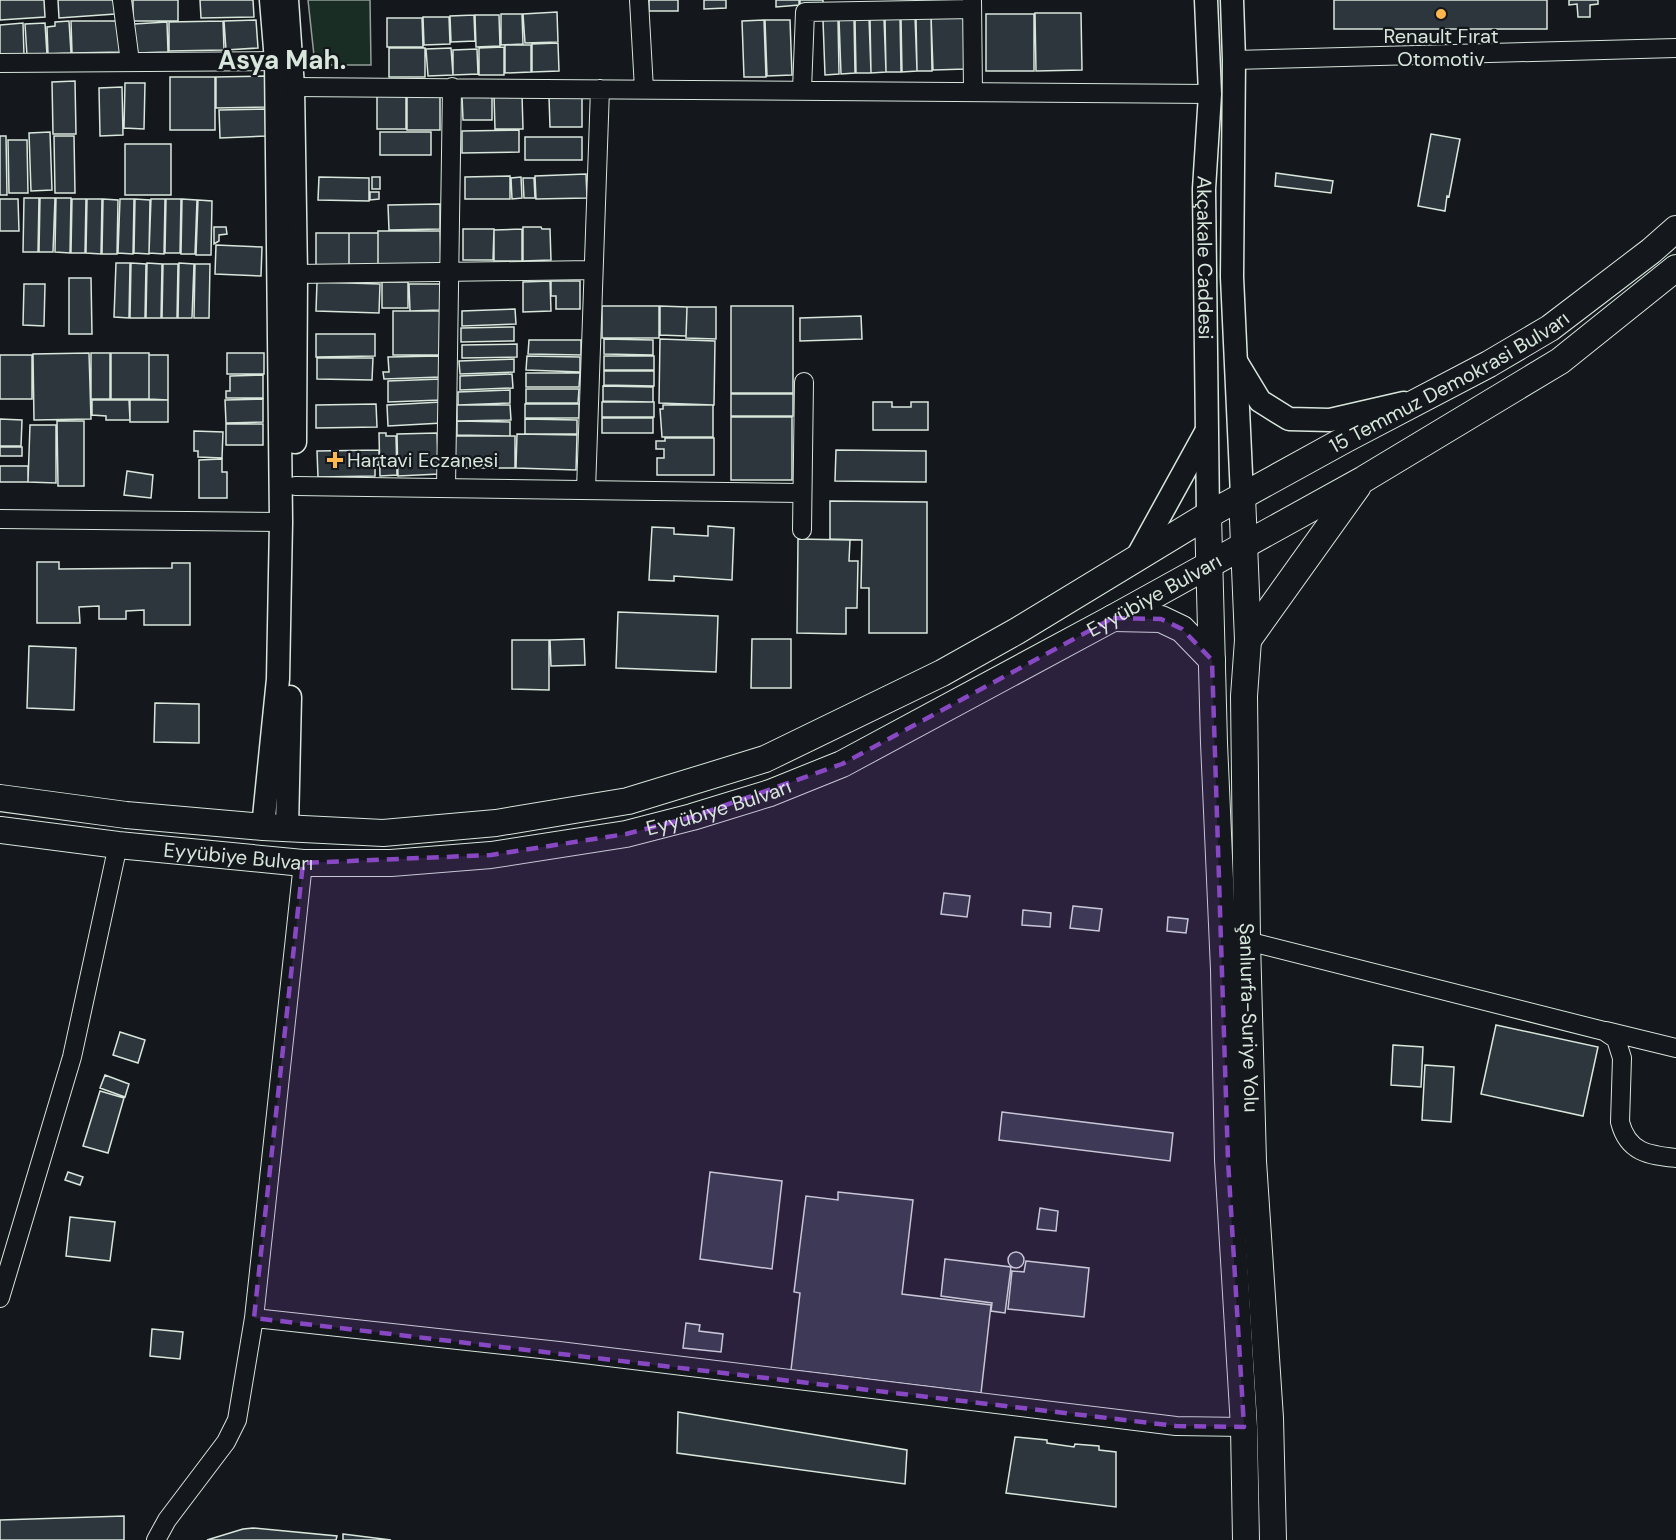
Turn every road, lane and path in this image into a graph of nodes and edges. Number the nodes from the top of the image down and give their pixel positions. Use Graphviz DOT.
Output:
graph roads {
  1 [pos="122,0"];
  2 [pos="271,0"];
  3 [pos="287,0"];
  4 [pos="639,0"];
  5 [pos="1206,0"];
  6 [pos="1232,0"];
  7 [pos="972,5"];
  8 [pos="1676,48"];
  9 [pos="1234,60"];
  10 [pos="276,61"];
  11 [pos="130,62"];
  12 [pos="0,63"];
  13 [pos="293,87"];
  14 [pos="452,87"];
  15 [pos="600,89"];
  16 [pos="644,89"];
  17 [pos="802,90"];
  18 [pos="974,92"];
  19 [pos="1210,94"];
  20 [pos="1676,229"];
  21 [pos="1676,268"];
  22 [pos="592,270"];
  23 [pos="296,274"];
  24 [pos="450,274"];
  25 [pos="1236,362"];
  26 [pos="804,382"];
  27 [pos="1426,398"];
  28 [pos="1208,428"];
  29 [pos="1364,479"];
  30 [pos="295,486"];
  31 [pos="446,488"];
  32 [pos="586,490"];
  33 [pos="801,493"];
  34 [pos="1242,496"];
  35 [pos="1208,515"];
  36 [pos="0,519"];
  37 [pos="281,522"];
  38 [pos="802,530"];
  39 [pos="1244,545"];
  40 [pos="1136,559"];
  41 [pos="1209,565"];
  42 [pos="1113,618"];
  43 [pos="1248,640"];
  44 [pos="1212,660"];
  45 [pos="0,798"];
  46 [pos="275,827"];
  47 [pos="0,830"];
  48 [pos="118,845"];
  49 [pos="303,863"];
  50 [pos="1247,940"];
  51 [pos="1604,1030"];
  52 [pos="1676,1048"];
  53 [pos="1676,1158"];
  54 [pos="0,1298"];
  55 [pos="254,1318"];
  56 [pos="1244,1427"];
  57 [pos="156,1540"];
  58 [pos="1246,1540"];
  59 [pos="1273,1540"];
  1 -- 11 [label="street"];
  2 -- 10 [label="main road"];
  3 -- 13 [label="main road"];
  4 -- 16 [label="street"];
  5 -- 19 [label="main road, Akçakale Caddesi"];
  6 -- 9 [label="main road, Akçakale Caddesi"];
  7 -- 17 [label="street"];
  7 -- 18 [label="street"];
  8 -- 9 [label="street"];
  9 -- 25 [label="main road, Akçakale Caddesi"];
  10 -- 11 [label="street"];
  10 -- 37 [label="main road"];
  11 -- 12 [label="street"];
  13 -- 14 [label="street"];
  13 -- 23 [label="main road"];
  14 -- 15 [label="street"];
  14 -- 24 [label="street"];
  15 -- 16 [label="street"];
  15 -- 22 [label="street"];
  16 -- 17 [label="street"];
  17 -- 18 [label="street"];
  18 -- 19 [label="street"];
  19 -- 28 [label="main road, Akçakale Caddesi"];
  20 -- 27 [label="highway, 15 Temmuz Demokrasi Bulvarı"];
  21 -- 29 [label="highway, 15 Temmuz Demokrasi Bulvarı"];
  22 -- 24 [label="street"];
  22 -- 32 [label="street"];
  23 -- 24 [label="street"];
  23 -- 30 [label="main road"];
  24 -- 31 [label="street"];
  25 -- 27 [label="main road"];
  25 -- 34 [label="main road, Akçakale Caddesi"];
  26 -- 33 [label="street"];
  27 -- 34 [label="highway, 15 Temmuz Demokrasi Bulvarı"];
  28 -- 35 [label="main road, Akçakale Caddesi"];
  28 -- 40 [label="main road"];
  29 -- 39 [label="highway, Eyyübiye Bulvarı"];
  29 -- 43 [label="highway"];
  30 -- 31 [label="street"];
  30 -- 46 [label="main road"];
  31 -- 32 [label="street"];
  32 -- 33 [label="street"];
  33 -- 38 [label="street"];
  34 -- 35 [label="highway, 15 Temmuz Demokrasi Bulvarı"];
  34 -- 39 [label="highway, Şanlıurfa-Suriye Yolu"];
  35 -- 40 [label="highway, Eyyübiye Bulvarı"];
  35 -- 41 [label="highway, Şanlıurfa-Suriye Yolu"];
  36 -- 37 [label="street"];
  37 -- 46 [label="main road"];
  39 -- 41 [label="highway, Eyyübiye Bulvarı"];
  39 -- 43 [label="highway, Şanlıurfa-Suriye Yolu"];
  40 -- 46 [label="highway, Eyyübiye Bulvarı"];
  41 -- 42 [label="highway, Eyyübiye Bulvarı"];
  41 -- 44 [label="highway, Şanlıurfa-Suriye Yolu"];
  42 -- 44 [label="highway"];
  42 -- 49 [label="highway, Eyyübiye Bulvarı"];
  43 -- 50 [label="highway, Şanlıurfa-Suriye Yolu"];
  44 -- 56 [label="highway, Şanlıurfa-Suriye Yolu"];
  45 -- 46 [label="highway, Eyyübiye Bulvarı"];
  47 -- 48 [label="highway, Eyyübiye Bulvarı"];
  48 -- 49 [label="highway, Eyyübiye Bulvarı"];
  48 -- 54 [label="street"];
  49 -- 55 [label="street"];
  50 -- 51 [label="street"];
  50 -- 59 [label="highway, Şanlıurfa-Suriye Yolu"];
  51 -- 52 [label="street"];
  51 -- 53 [label="street"];
  55 -- 56 [label="street"];
  55 -- 57 [label="street"];
  56 -- 58 [label="highway, Şanlıurfa-Suriye Yolu"];
}
